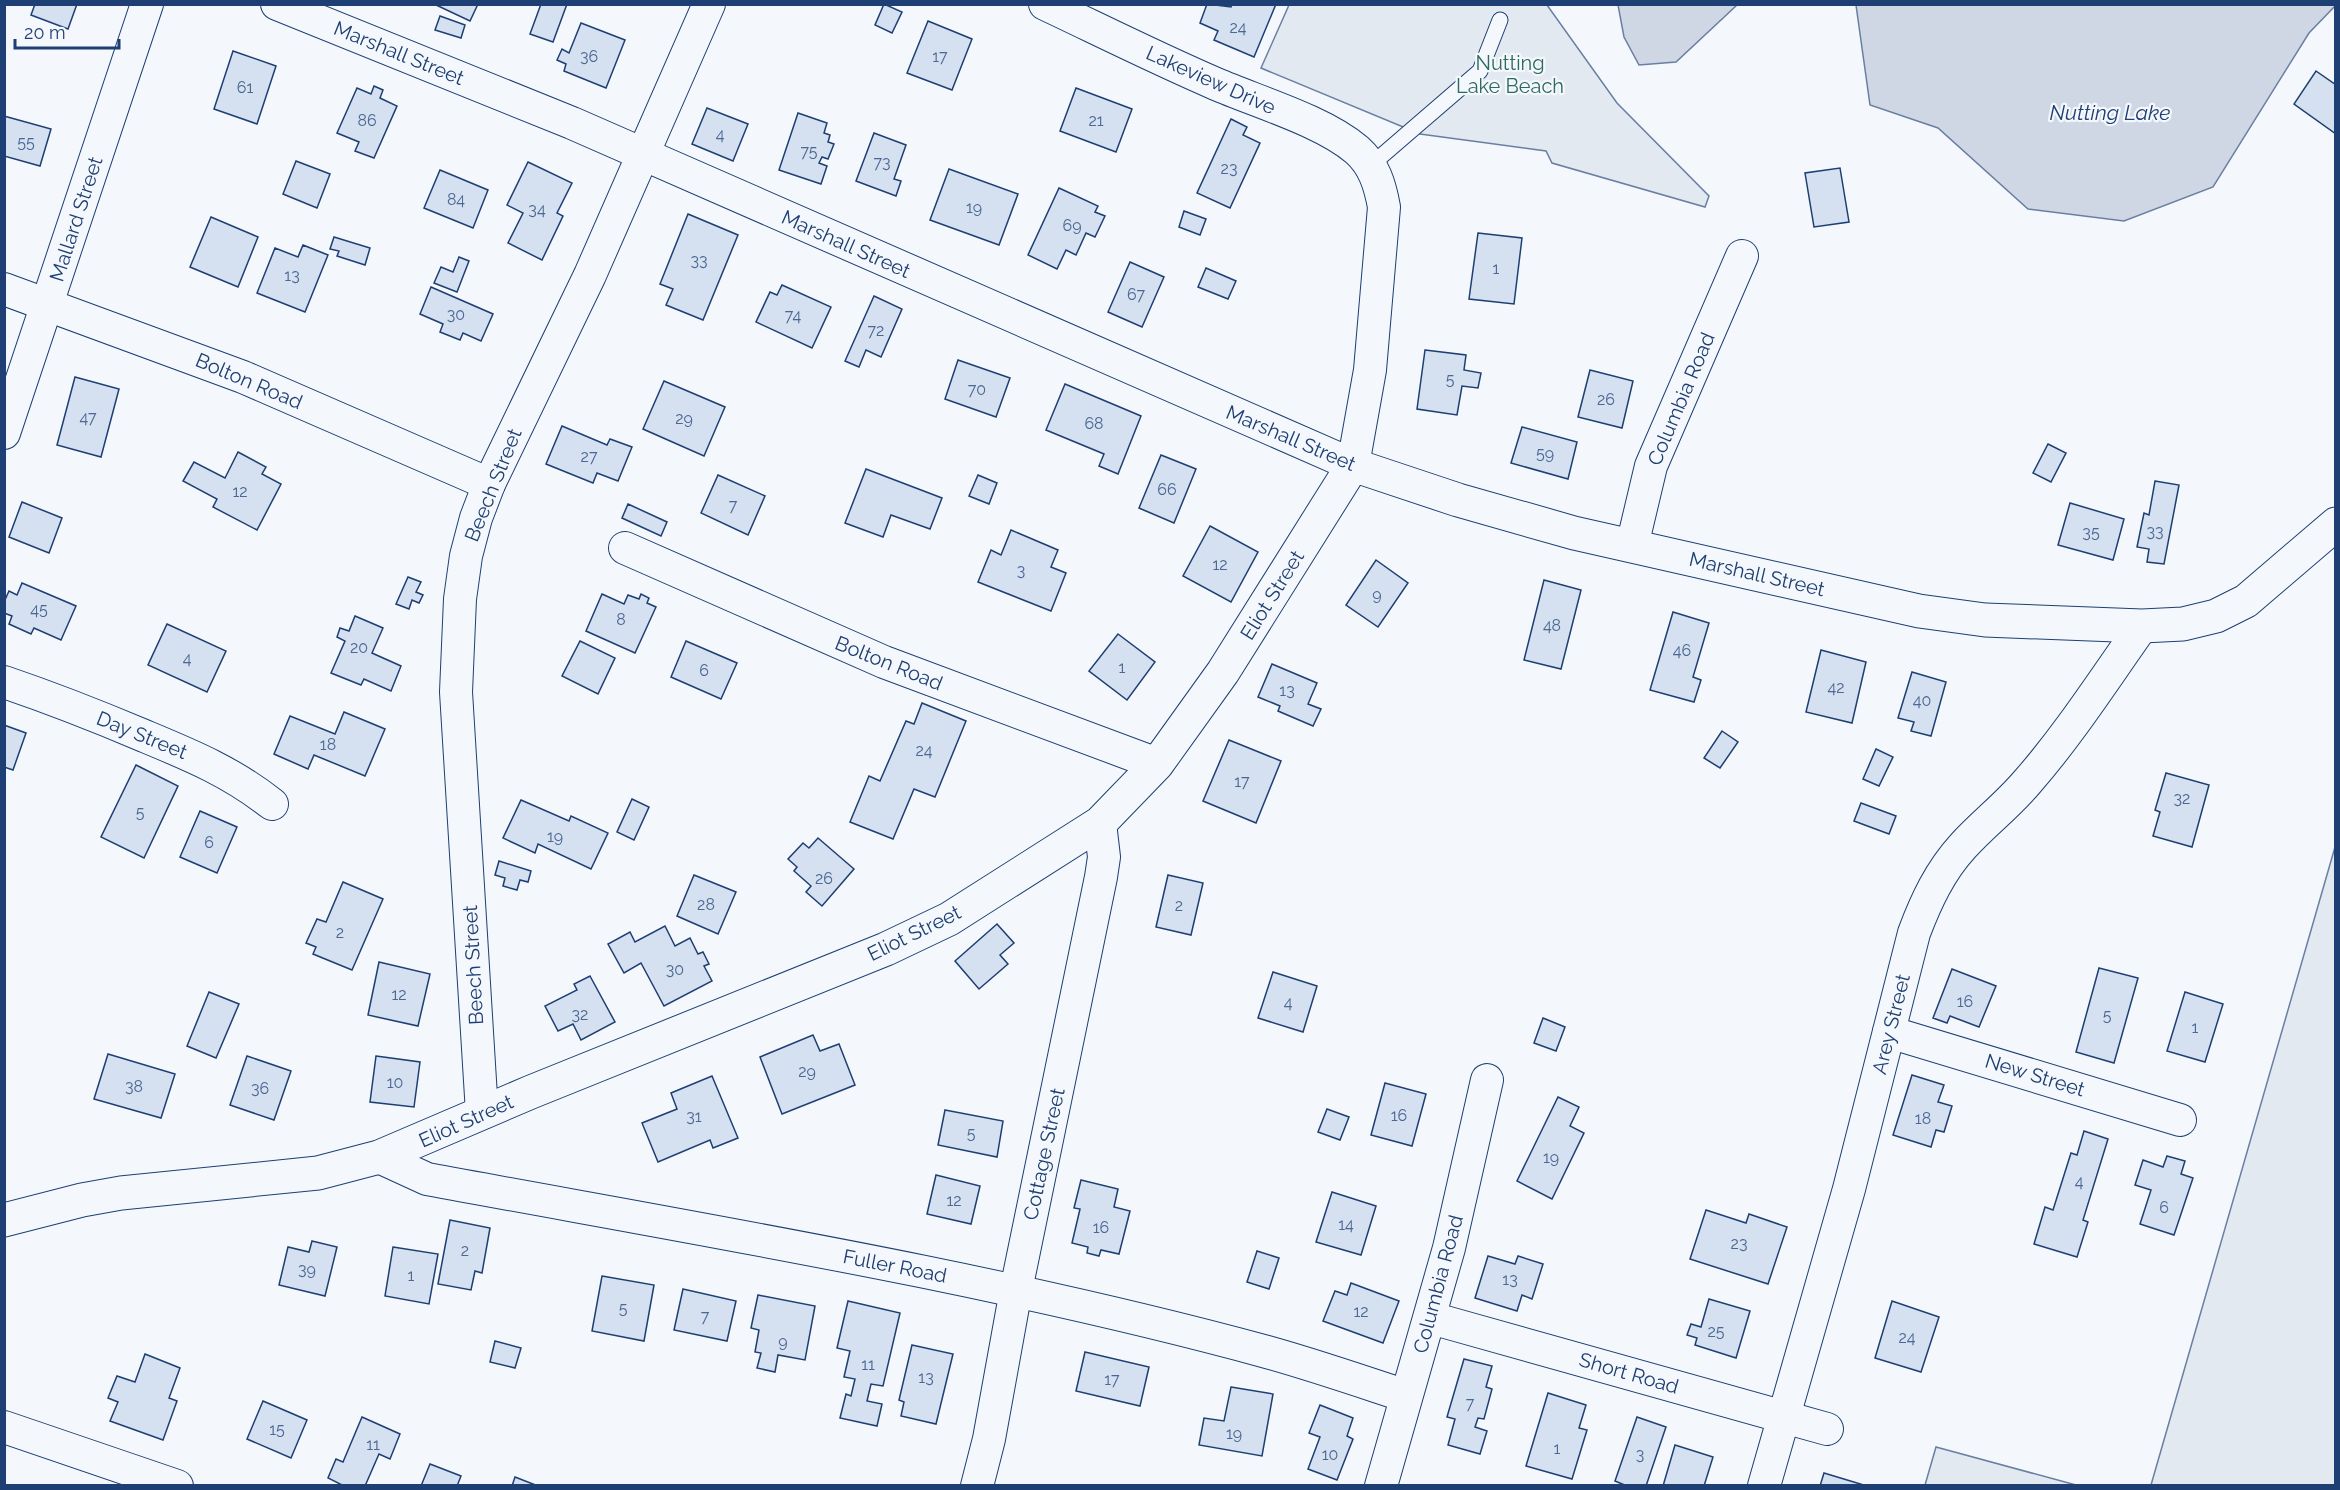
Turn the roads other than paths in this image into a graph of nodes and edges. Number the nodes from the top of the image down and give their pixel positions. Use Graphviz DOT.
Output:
graph roads {
  1 [pos="147,4"];
  2 [pos="277,4"];
  3 [pos="709,4"];
  4 [pos="1045,4"];
  5 [pos="1500,20"];
  6 [pos="644,155"];
  7 [pos="1371,165"];
  8 [pos="1742,256"];
  9 [pos="4,289"];
  10 [pos="48,303"];
  11 [pos="4,433"];
  12 [pos="1353,465"];
  13 [pos="489,484"];
  14 [pos="2336,524"];
  15 [pos="1632,546"];
  16 [pos="625,548"];
  17 [pos="2142,626"];
  18 [pos="4,682"];
  19 [pos="1157,764"];
  20 [pos="272,804"];
  21 [pos="1100,823"];
  22 [pos="1889,1032"];
  23 [pos="1487,1080"];
  24 [pos="482,1113"];
  25 [pos="2180,1120"];
  26 [pos="379,1157"];
  27 [pos="4,1220"];
  28 [pos="1016,1290"];
  29 [pos="1431,1318"];
  30 [pos="1407,1396"];
  31 [pos="1783,1416"];
  32 [pos="4,1427"];
  33 [pos="1827,1429"];
  34 [pos="177,1485"];
  35 [pos="977,1485"];
  36 [pos="1382,1485"];
  37 [pos="1764,1485"];
  1 -- 10 [label="street, Mallard Street"];
  2 -- 6 [label="street, Marshall Street"];
  3 -- 6 [label="street, Beech Street"];
  4 -- 7 [label="street, Lakeview Drive"];
  5 -- 7 [label="lane"];
  6 -- 12 [label="street, Marshall Street"];
  6 -- 13 [label="street, Beech Street"];
  7 -- 12 [label="street, Eliot Street"];
  8 -- 15 [label="street, Columbia Road"];
  9 -- 10 [label="street, Bolton Road"];
  10 -- 11 [label="street, Mallard Street"];
  10 -- 13 [label="street, Bolton Road"];
  12 -- 15 [label="street, Marshall Street"];
  12 -- 19 [label="street, Eliot Street"];
  13 -- 24 [label="street, Beech Street"];
  14 -- 17 [label="street, Marshall Street"];
  15 -- 17 [label="street, Marshall Street"];
  16 -- 19 [label="street, Bolton Road"];
  17 -- 22 [label="street, Arey Street"];
  18 -- 20 [label="street, Day Street"];
  19 -- 21 [label="street, Eliot Street"];
  21 -- 24 [label="street, Eliot Street"];
  21 -- 28 [label="street, Cottage Street"];
  22 -- 25 [label="street, New Street"];
  22 -- 31 [label="street, Arey Street"];
  23 -- 29 [label="street, Columbia Road"];
  24 -- 26 [label="street, Eliot Street"];
  26 -- 27 [label="street, Eliot Street"];
  26 -- 28 [label="street, Fuller Road"];
  28 -- 30 [label="street, Fuller Road"];
  28 -- 35 [label="street, Cottage Street"];
  29 -- 30 [label="street, Columbia Road"];
  29 -- 31 [label="street, Short Road"];
  30 -- 36 [label="street, Columbia Road"];
  31 -- 33 [label="street, Short Road"];
  31 -- 37 [label="street, Arey Street"];
  32 -- 34 [label="street"];
}
